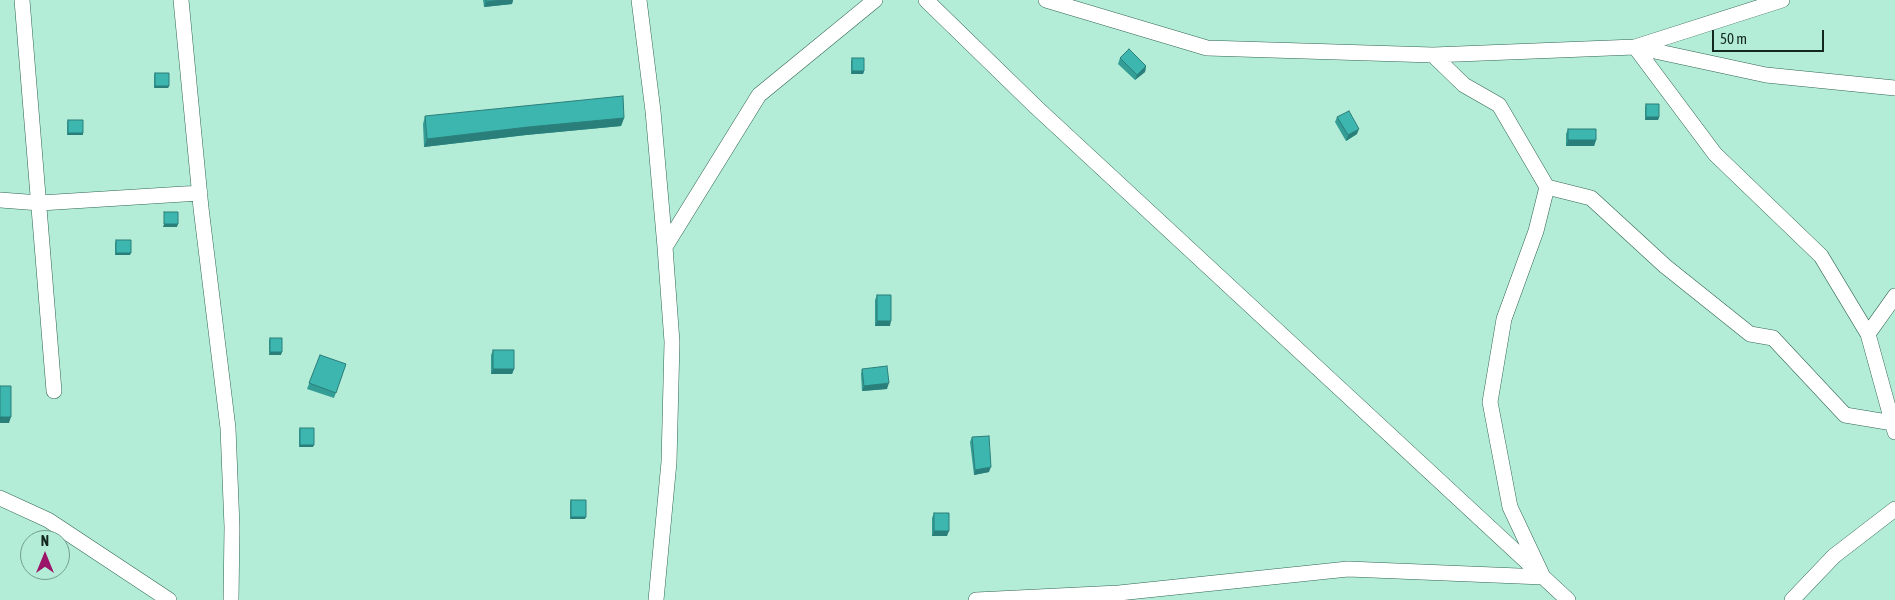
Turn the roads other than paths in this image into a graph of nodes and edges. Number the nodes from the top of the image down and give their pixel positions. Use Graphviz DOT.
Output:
graph roads {
  1 [pos="22,0"];
  2 [pos="181,0"];
  3 [pos="639,0"];
  4 [pos="875,0"];
  5 [pos="926,0"];
  6 [pos="1046,0"];
  7 [pos="1782,0"];
  8 [pos="1634,47"];
  9 [pos="1433,55"];
  10 [pos="1895,88"];
  11 [pos="1546,187"];
  12 [pos="200,193"];
  13 [pos="0,200"];
  14 [pos="40,204"];
  15 [pos="665,247"];
  16 [pos="1892,305"];
  17 [pos="1868,334"];
  18 [pos="54,391"];
  19 [pos="1894,428"];
  20 [pos="0,498"];
  21 [pos="1895,509"];
  22 [pos="1543,576"];
  23 [pos="169,600"];
  24 [pos="231,600"];
  25 [pos="656,600"];
  26 [pos="976,600"];
  27 [pos="1568,600"];
  28 [pos="1792,600"];
  1 -- 14 [label="street"];
  2 -- 12 [label="street"];
  3 -- 15 [label="street"];
  4 -- 15 [label="street"];
  5 -- 22 [label="street"];
  6 -- 9 [label="street"];
  7 -- 8 [label="street"];
  8 -- 9 [label="street"];
  8 -- 10 [label="street"];
  8 -- 17 [label="street"];
  9 -- 11 [label="street"];
  11 -- 19 [label="street"];
  11 -- 22 [label="street"];
  12 -- 14 [label="street"];
  12 -- 24 [label="street"];
  13 -- 14 [label="street"];
  14 -- 18 [label="street"];
  15 -- 25 [label="street"];
  16 -- 17 [label="street"];
  17 -- 19 [label="street"];
  20 -- 23 [label="street"];
  21 -- 28 [label="street"];
  22 -- 26 [label="street"];
  22 -- 27 [label="street"];
}
